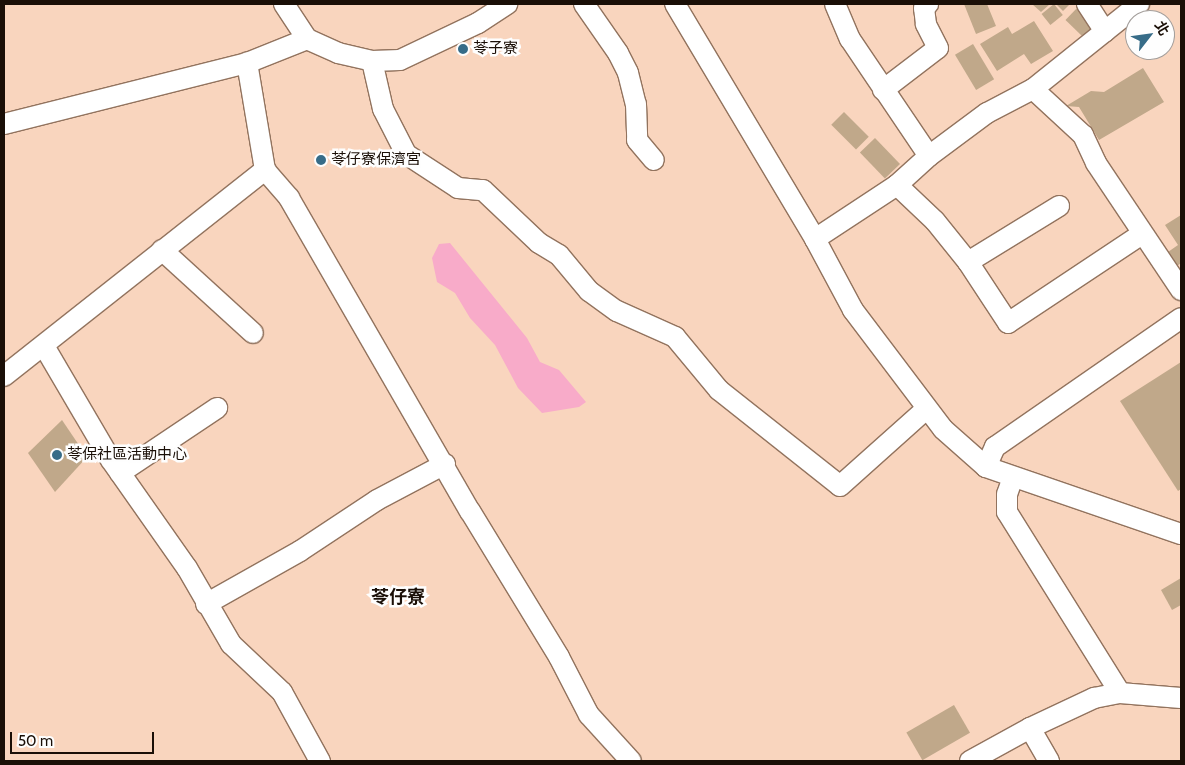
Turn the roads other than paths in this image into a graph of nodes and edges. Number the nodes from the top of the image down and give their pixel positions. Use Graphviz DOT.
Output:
graph roads {
  1 [pos="284,4"];
  2 [pos="507,4"];
  3 [pos="584,4"];
  4 [pos="675,4"];
  5 [pos="835,4"];
  6 [pos="928,4"];
  7 [pos="1087,4"];
  8 [pos="1139,4"];
  9 [pos="1105,32"];
  10 [pos="307,39"];
  11 [pos="372,61"];
  12 [pos="247,63"];
  13 [pos="1033,89"];
  14 [pos="883,90"];
  15 [pos="4,124"];
  16 [pos="929,156"];
  17 [pos="654,160"];
  18 [pos="265,170"];
  19 [pos="897,184"];
  20 [pos="1059,206"];
  21 [pos="1142,234"];
  22 [pos="815,239"];
  23 [pos="162,250"];
  24 [pos="968,262"];
  25 [pos="1181,290"];
  26 [pos="1181,318"];
  27 [pos="253,333"];
  28 [pos="44,346"];
  29 [pos="4,376"];
  30 [pos="217,408"];
  31 [pos="926,409"];
  32 [pos="445,464"];
  33 [pos="986,467"];
  34 [pos="120,473"];
  35 [pos="1013,478"];
  36 [pos="1181,534"];
  37 [pos="206,604"];
  38 [pos="1120,693"];
  39 [pos="1181,698"];
  40 [pos="1030,728"];
  41 [pos="320,761"];
  42 [pos="631,761"];
  43 [pos="970,761"];
  44 [pos="1049,761"];
  1 -- 10 [label="street"];
  2 -- 11 [label="street"];
  3 -- 17 [label="street"];
  4 -- 22 [label="street"];
  5 -- 14 [label="street"];
  6 -- 14 [label="street"];
  7 -- 9 [label="street"];
  8 -- 9 [label="street"];
  9 -- 13 [label="street"];
  10 -- 11 [label="street"];
  10 -- 12 [label="street"];
  11 -- 31 [label="street"];
  12 -- 15 [label="street"];
  12 -- 18 [label="street"];
  13 -- 16 [label="street"];
  13 -- 21 [label="street"];
  14 -- 16 [label="street"];
  16 -- 19 [label="street"];
  18 -- 23 [label="street"];
  18 -- 32 [label="street"];
  19 -- 22 [label="street"];
  19 -- 24 [label="street"];
  20 -- 24 [label="street"];
  21 -- 24 [label="street"];
  21 -- 25 [label="street"];
  22 -- 31 [label="street"];
  23 -- 27 [label="street"];
  23 -- 28 [label="street"];
  26 -- 33 [label="street"];
  28 -- 29 [label="street"];
  28 -- 34 [label="street"];
  30 -- 34 [label="street"];
  31 -- 33 [label="street"];
  32 -- 37 [label="street"];
  32 -- 42 [label="street"];
  33 -- 35 [label="street"];
  34 -- 37 [label="street"];
  35 -- 36 [label="street"];
  35 -- 38 [label="street"];
  37 -- 41 [label="street"];
  38 -- 39 [label="street"];
  38 -- 40 [label="street"];
  40 -- 43 [label="street"];
  40 -- 44 [label="street"];
}
